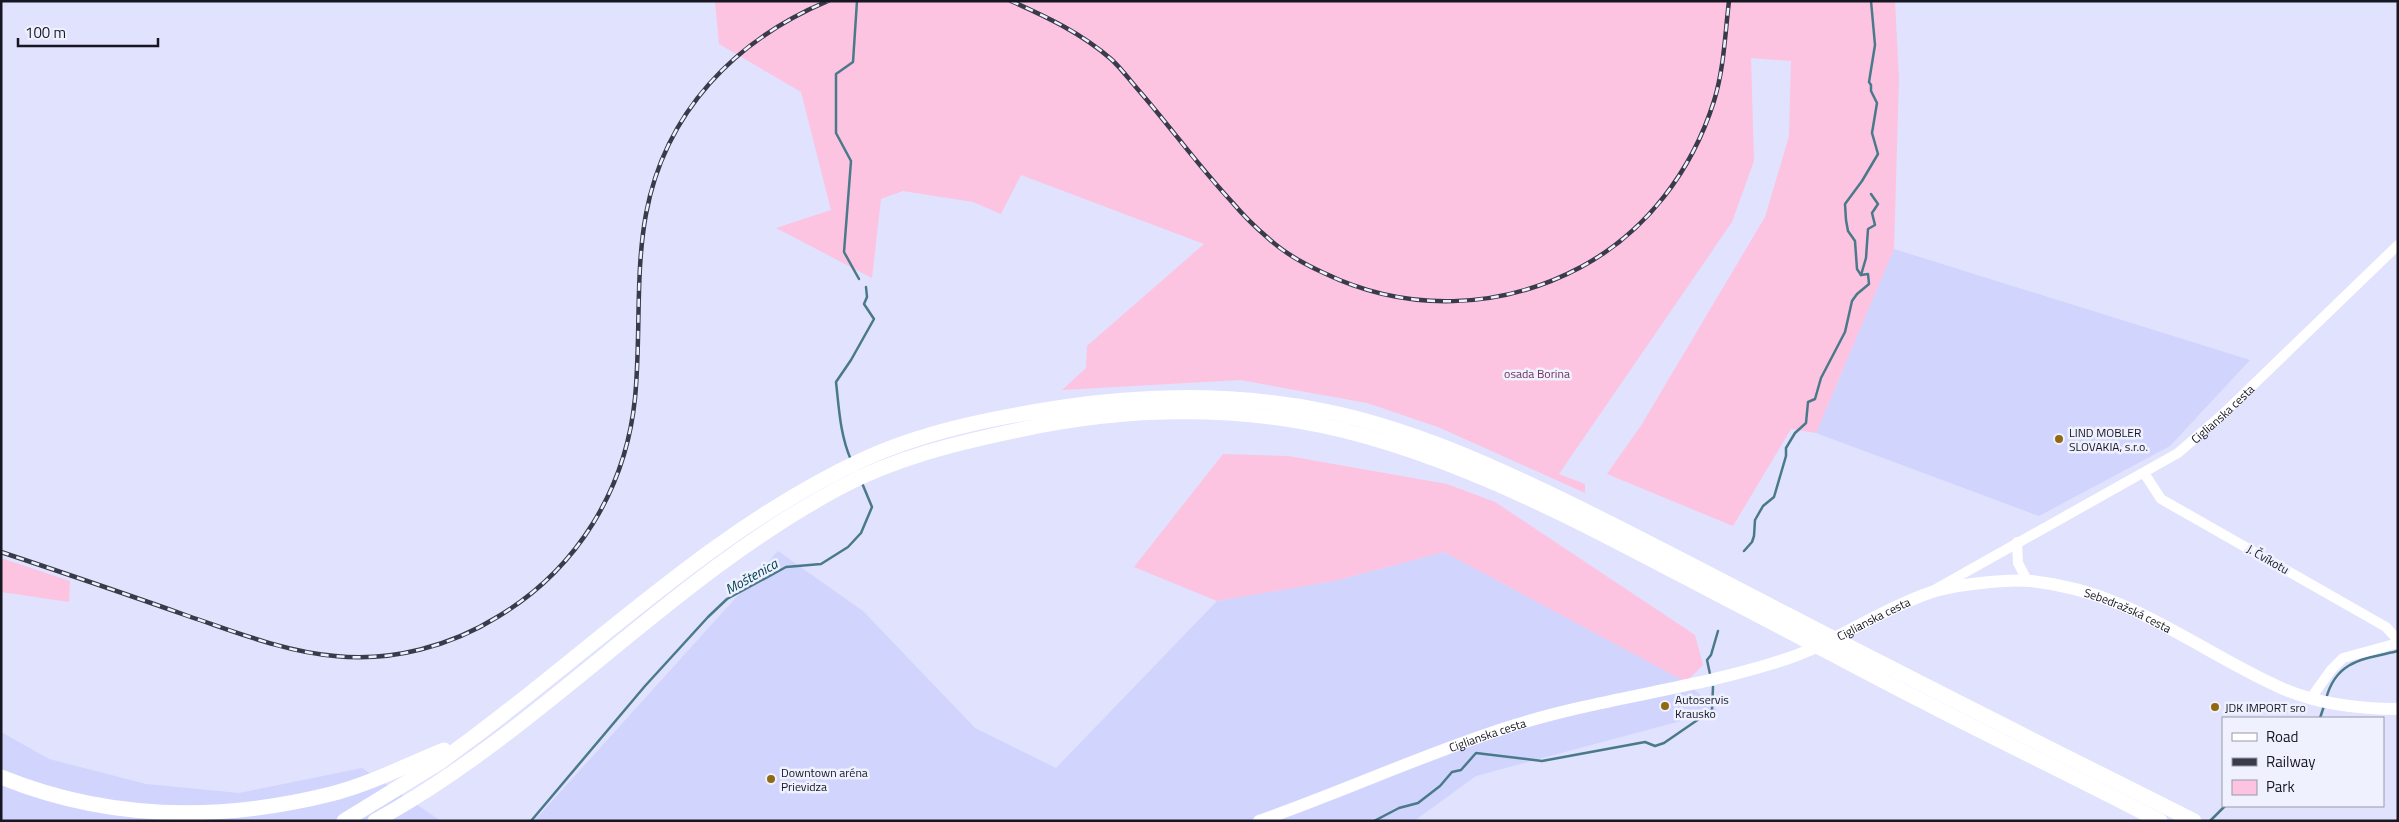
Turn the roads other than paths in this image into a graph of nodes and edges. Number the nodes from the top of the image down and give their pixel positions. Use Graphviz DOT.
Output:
graph roads {
  1 [pos="2398,245"];
  2 [pos="2144,473"];
  3 [pos="840,479"];
  4 [pos="2017,542"];
  5 [pos="2027,580"];
  6 [pos="1931,592"];
  7 [pos="1792,625"];
  8 [pos="2398,642"];
  9 [pos="1847,653"];
  10 [pos="2321,701"];
  11 [pos="2398,709"];
  12 [pos="471,740"];
  13 [pos="1,777"];
  14 [pos="344,821"];
  15 [pos="375,821"];
  16 [pos="1259,821"];
  17 [pos="2160,821"];
  18 [pos="2194,821"];
  1 -- 2 [label="street, Ciglianska cesta"];
  2 -- 4 [label="street, Ciglianska cesta"];
  2 -- 8 [label="street, J. Čvíkotu"];
  3 -- 7 [label="main road"];
  3 -- 7 [label="main road"];
  3 -- 12 [label="main road"];
  3 -- 15 [label="main road"];
  4 -- 5 [label="street"];
  4 -- 6 [label="street, Ciglianska cesta"];
  5 -- 6 [label="street, Sebedražská cesta"];
  5 -- 10 [label="street, Sebedražská cesta"];
  6 -- 16 [label="street, Ciglianska cesta"];
  7 -- 9 [label="main road"];
  8 -- 10 [label="street"];
  9 -- 17 [label="main road"];
  9 -- 18 [label="main road"];
  10 -- 11 [label="street, Sebedražská cesta"];
  12 -- 13 [label="main road"];
  12 -- 14 [label="main road"];
}
